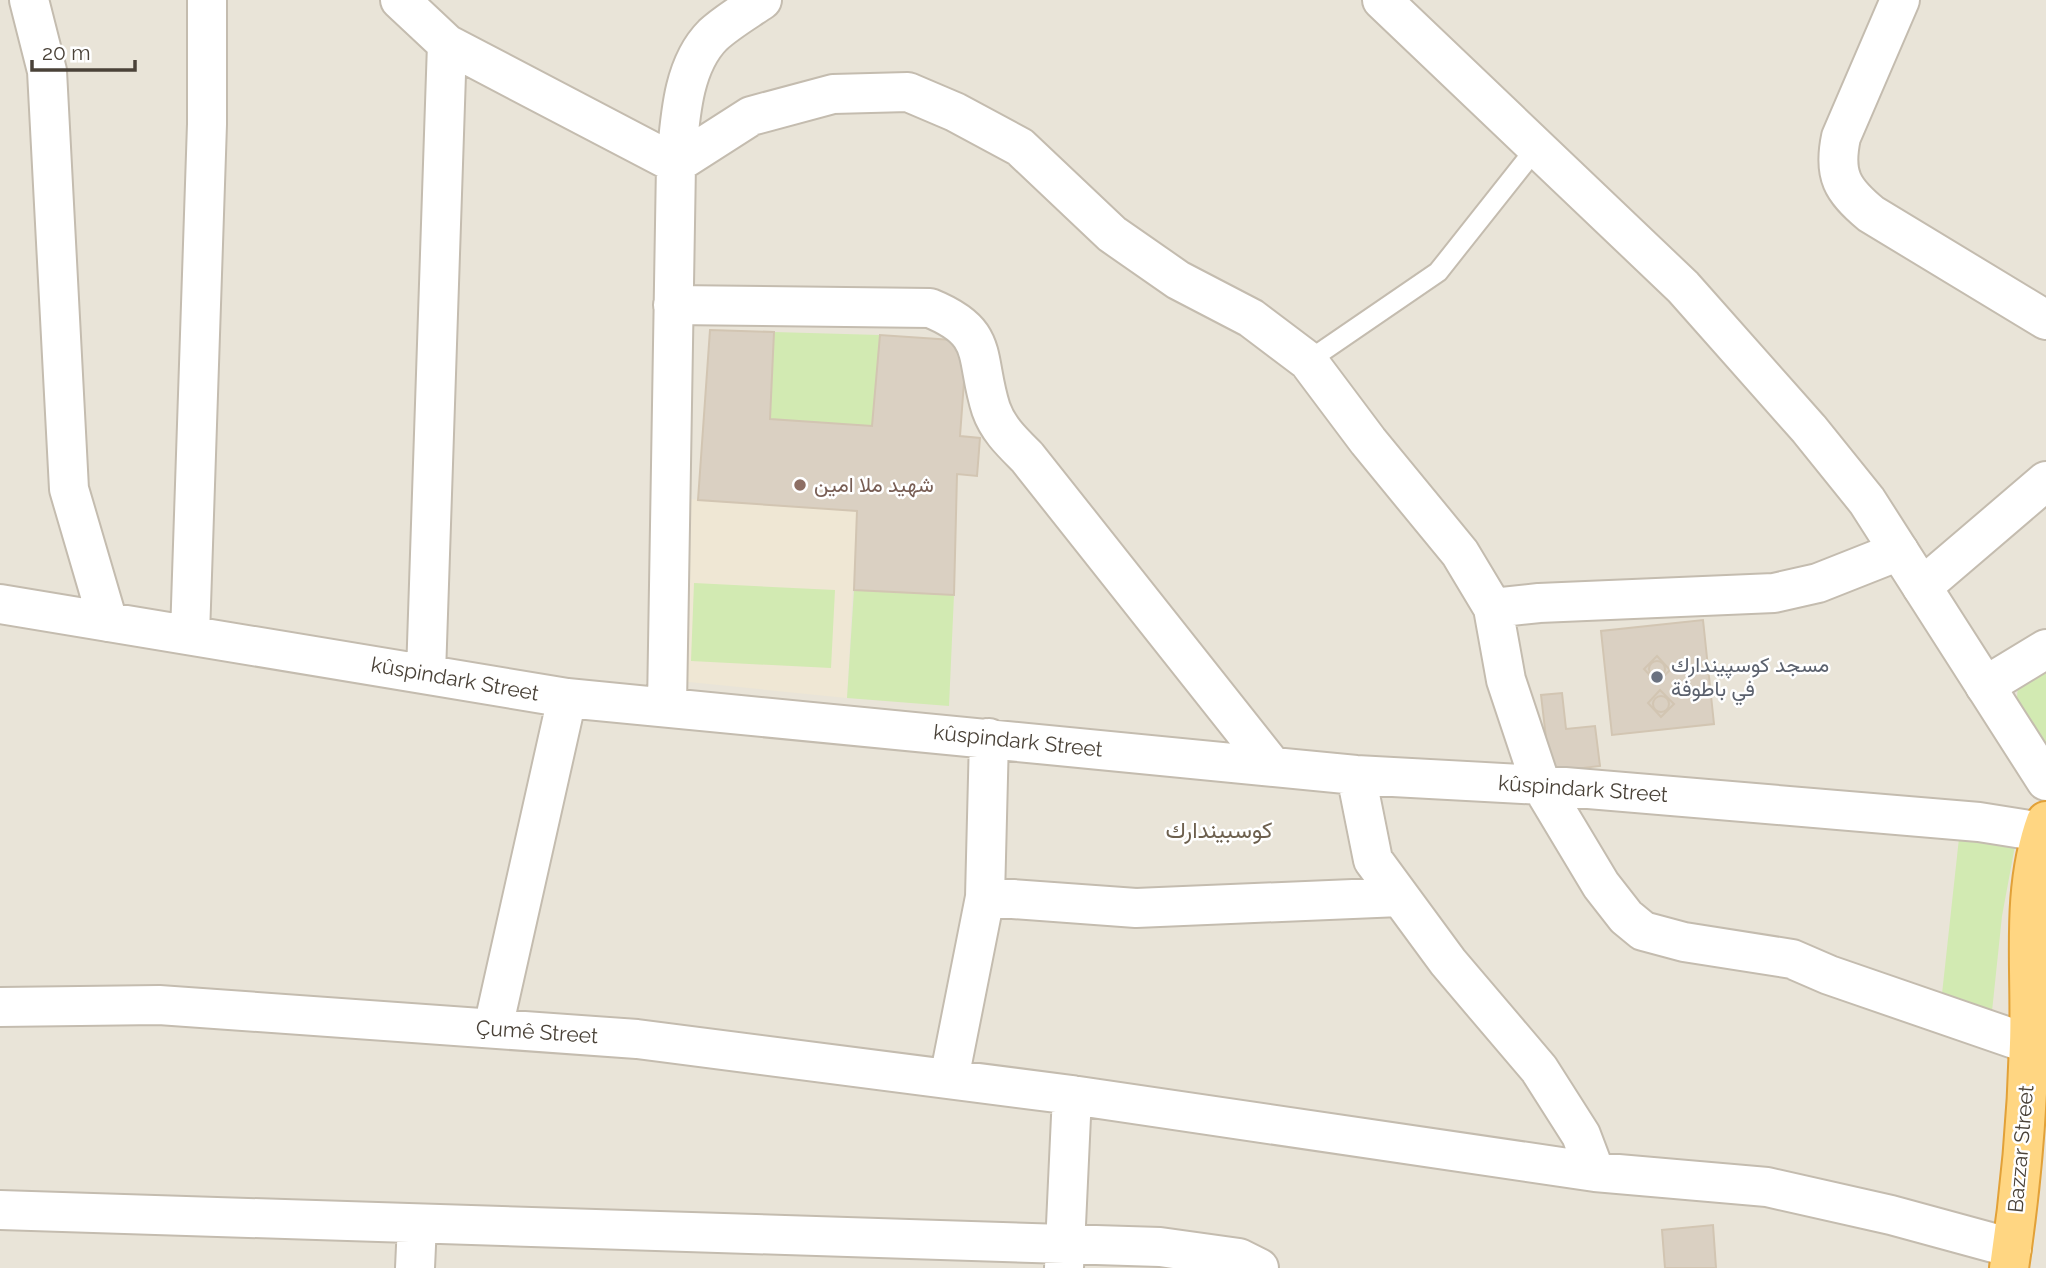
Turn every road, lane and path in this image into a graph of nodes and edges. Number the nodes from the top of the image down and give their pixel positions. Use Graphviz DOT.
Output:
graph roads {
  1 [pos="29,0"];
  2 [pos="207,0"];
  3 [pos="400,0"];
  4 [pos="762,0"];
  5 [pos="1382,0"];
  6 [pos="1900,0"];
  7 [pos="447,44"];
  8 [pos="1537,147"];
  9 [pos="676,164"];
  10 [pos="673,305"];
  11 [pos="2046,320"];
  12 [pos="1308,361"];
  13 [pos="2046,481"];
  14 [pos="1899,551"];
  15 [pos="1922,587"];
  16 [pos="0,604"];
  17 [pos="1493,608"];
  18 [pos="108,622"];
  19 [pos="190,635"];
  20 [pos="2046,649"];
  21 [pos="426,674"];
  22 [pos="1985,686"];
  23 [pos="567,698"];
  24 [pos="667,706"];
  25 [pos="989,738"];
  26 [pos="1272,766"];
  27 [pos="1356,775"];
  28 [pos="2046,781"];
  29 [pos="1541,785"];
  30 [pos="2044,827"];
  31 [pos="985,897"];
  32 [pos="1400,897"];
  33 [pos="0,1007"];
  34 [pos="493,1028"];
  35 [pos="2029,1044"];
  36 [pos="950,1079"];
  37 [pos="1072,1095"];
  38 [pos="1595,1172"];
  39 [pos="0,1210"];
  40 [pos="417,1224"];
  41 [pos="1065,1256"];
  42 [pos="2010,1258"];
  43 [pos="415,1268"];
  44 [pos="1259,1268"];
  1 -- 18 [label="street"];
  2 -- 19 [label="street"];
  3 -- 7 [label="street"];
  4 -- 9 [label="street"];
  5 -- 8 [label="street"];
  6 -- 11 [label="street"];
  7 -- 9 [label="street"];
  7 -- 21 [label="street"];
  8 -- 12 [label="lane"];
  8 -- 14 [label="street"];
  9 -- 10 [label="street"];
  9 -- 12 [label="street"];
  10 -- 24 [label="street"];
  10 -- 26 [label="street"];
  12 -- 17 [label="street"];
  13 -- 15 [label="street"];
  14 -- 15 [label="street"];
  14 -- 17 [label="street"];
  15 -- 22 [label="street"];
  16 -- 18 [label="street, kûspindark Street"];
  17 -- 29 [label="street"];
  18 -- 19 [label="street, kûspindark Street"];
  19 -- 21 [label="street, kûspindark Street"];
  20 -- 22 [label="street"];
  21 -- 23 [label="street, kûspindark Street"];
  22 -- 28 [label="street"];
  23 -- 24 [label="street, kûspindark Street"];
  23 -- 34 [label="street"];
  24 -- 25 [label="street, kûspindark Street"];
  25 -- 26 [label="street, kûspindark Street"];
  25 -- 31 [label="street"];
  26 -- 27 [label="street, kûspindark Street"];
  27 -- 29 [label="street, kûspindark Street"];
  27 -- 32 [label="street"];
  29 -- 30 [label="street, kûspindark Street"];
  29 -- 35 [label="street"];
  30 -- 35 [label="highway, Bazzar Street"];
  31 -- 32 [label="street"];
  31 -- 36 [label="street"];
  32 -- 38 [label="street"];
  33 -- 34 [label="street, Çumê Street"];
  34 -- 36 [label="street, Çumê Street"];
  35 -- 42 [label="highway, Bazzar Street"];
  36 -- 37 [label="street, Çumê Street"];
  37 -- 38 [label="street, Çumê Street"];
  37 -- 41 [label="street"];
  38 -- 42 [label="street, Çumê Street"];
  39 -- 40 [label="street"];
  40 -- 41 [label="street"];
  40 -- 43 [label="street"];
  41 -- 44 [label="street"];
}
